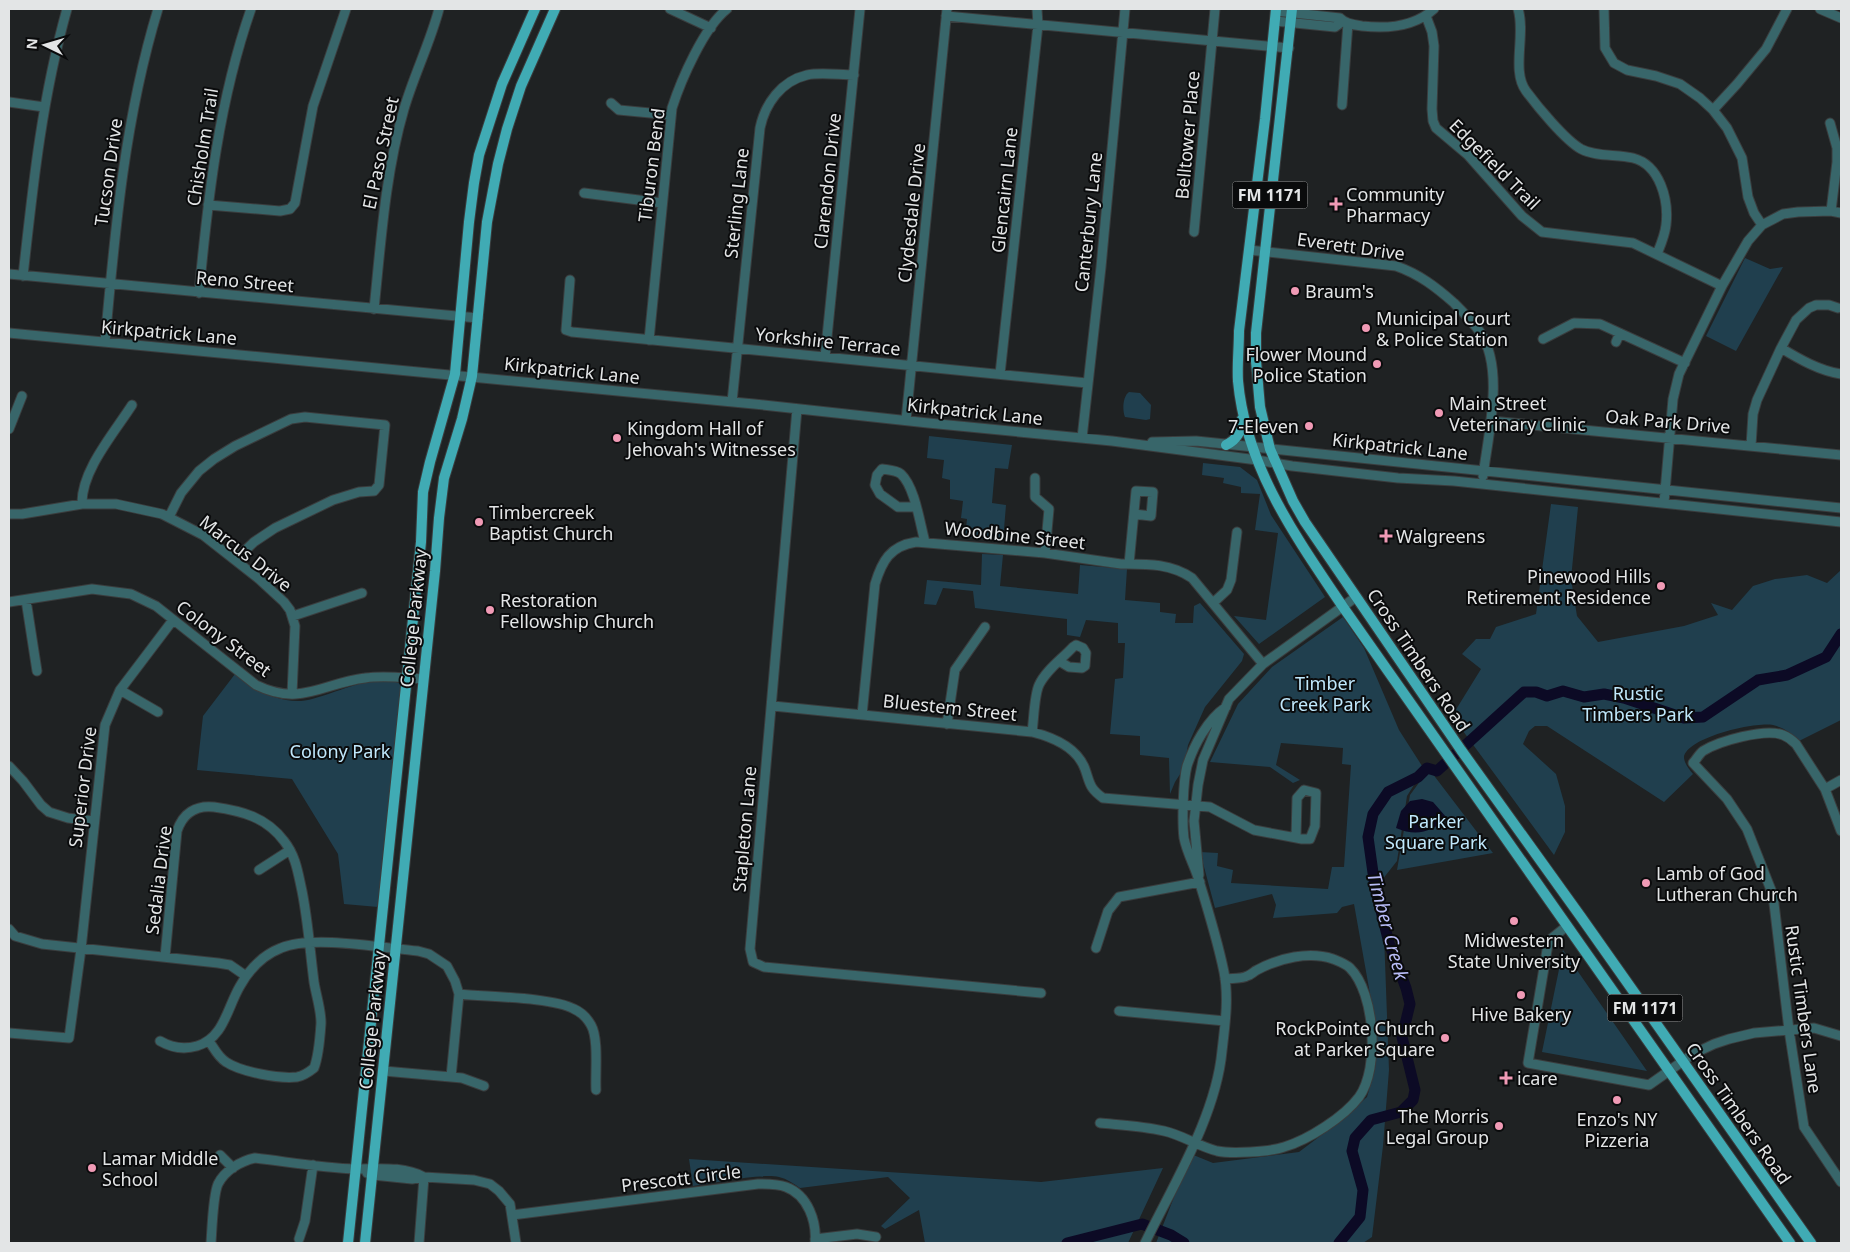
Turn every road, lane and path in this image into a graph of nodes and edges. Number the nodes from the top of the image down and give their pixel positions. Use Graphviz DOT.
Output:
graph roads {
  1 [pos="67,9"];
  2 [pos="158,9"];
  3 [pos="251,9"];
  4 [pos="346,9"];
  5 [pos="440,9"];
  6 [pos="534,9"];
  7 [pos="555,9"];
  8 [pos="670,9"];
  9 [pos="727,9"];
  10 [pos="860,9"];
  11 [pos="1037,9"];
  12 [pos="1125,9"];
  13 [pos="1215,9"];
  14 [pos="1434,9"];
  15 [pos="1518,9"];
  16 [pos="1604,9"];
  17 [pos="1787,9"];
  18 [pos="1820,9"];
  19 [pos="947,12"];
  20 [pos="1276,14"];
  21 [pos="1291,14"];
  22 [pos="1426,16"];
  23 [pos="1841,18"];
  24 [pos="1346,22"];
  25 [pos="1038,25"];
  26 [pos="711,28"];
  27 [pos="1123,33"];
  28 [pos="1212,41"];
  29 [pos="1272,47"];
  30 [pos="1288,48"];
  31 [pos="854,75"];
  32 [pos="9,102"];
  33 [pos="611,102"];
  34 [pos="1342,105"];
  35 [pos="44,107"];
  36 [pos="1714,110"];
  37 [pos="671,115"];
  38 [pos="1830,122"];
  39 [pos="1260,158"];
  40 [pos="1275,160"];
  41 [pos="584,193"];
  42 [pos="662,203"];
  43 [pos="208,205"];
  44 [pos="1831,211"];
  45 [pos="1841,213"];
  46 [pos="1762,225"];
  47 [pos="1194,232"];
  48 [pos="1249,250"];
  49 [pos="1265,252"];
  50 [pos="1657,254"];
  51 [pos="9,274"];
  52 [pos="23,276"];
  53 [pos="570,280"];
  54 [pos="110,285"];
  55 [pos="1722,286"];
  56 [pos="199,293"];
  57 [pos="1243,303"];
  58 [pos="1259,304"];
  59 [pos="1838,308"];
  60 [pos="374,309"];
  61 [pos="461,317"];
  62 [pos="478,318"];
  63 [pos="9,333"];
  64 [pos="1620,333"];
  65 [pos="1543,339"];
  66 [pos="649,340"];
  67 [pos="105,342"];
  68 [pos="1616,342"];
  69 [pos="737,348"];
  70 [pos="1781,348"];
  71 [pos="825,357"];
  72 [pos="1685,363"];
  73 [pos="912,366"];
  74 [pos="455,374"];
  75 [pos="1000,374"];
  76 [pos="1841,374"];
  77 [pos="472,376"];
  78 [pos="1087,383"];
  79 [pos="22,396"];
  80 [pos="732,402"];
  81 [pos="132,405"];
  82 [pos="1242,408"];
  83 [pos="798,409"];
  84 [pos="906,420"];
  85 [pos="1491,421"];
  86 [pos="9,429"];
  87 [pos="1082,438"];
  88 [pos="1670,438"];
  89 [pos="1132,444"];
  90 [pos="1226,445"];
  91 [pos="1751,446"];
  92 [pos="1252,447"];
  93 [pos="1270,449"];
  94 [pos="1841,455"];
  95 [pos="1257,460"];
  96 [pos="1402,463"];
  97 [pos="1277,464"];
  98 [pos="1483,471"];
  99 [pos="1035,478"];
  100 [pos="1398,478"];
  101 [pos="1482,484"];
  102 [pos="1665,490"];
  103 [pos="1664,503"];
  104 [pos="82,504"];
  105 [pos="915,507"];
  106 [pos="1841,508"];
  107 [pos="9,514"];
  108 [pos="1134,514"];
  109 [pos="169,518"];
  110 [pos="1841,522"];
  111 [pos="1237,532"];
  112 [pos="926,542"];
  113 [pos="1044,553"];
  114 [pos="235,560"];
  115 [pos="1129,564"];
  116 [pos="417,569"];
  117 [pos="435,571"];
  118 [pos="362,593"];
  119 [pos="1356,597"];
  120 [pos="26,600"];
  121 [pos="9,602"];
  122 [pos="1214,603"];
  123 [pos="1342,608"];
  124 [pos="293,616"];
  125 [pos="173,620"];
  126 [pos="984,626"];
  127 [pos="1059,661"];
  128 [pos="1263,664"];
  129 [pos="37,671"];
  130 [pos="406,678"];
  131 [pos="423,679"];
  132 [pos="120,690"];
  133 [pos="292,694"];
  134 [pos="772,706"];
  135 [pos="1226,707"];
  136 [pos="404,709"];
  137 [pos="420,710"];
  138 [pos="158,712"];
  139 [pos="862,715"];
  140 [pos="947,724"];
  141 [pos="1032,732"];
  142 [pos="9,766"];
  143 [pos="398,769"];
  144 [pos="414,770"];
  145 [pos="1841,780"];
  146 [pos="1825,789"];
  147 [pos="1184,806"];
  148 [pos="1196,807"];
  149 [pos="94,821"];
  150 [pos="391,831"];
  151 [pos="1841,831"];
  152 [pos="407,833"];
  153 [pos="1296,838"];
  154 [pos="290,850"];
  155 [pos="259,870"];
  156 [pos="1200,882"];
  157 [pos="1581,917"];
  158 [pos="1567,926"];
  159 [pos="9,929"];
  160 [pos="310,942"];
  161 [pos="379,947"];
  162 [pos="1096,948"];
  163 [pos="81,949"];
  164 [pos="395,949"];
  165 [pos="165,957"];
  166 [pos="246,976"];
  167 [pos="1225,979"];
  168 [pos="1041,993"];
  169 [pos="459,994"];
  170 [pos="1120,1011"];
  171 [pos="1225,1021"];
  172 [pos="1789,1030"];
  173 [pos="9,1033"];
  174 [pos="1841,1036"];
  175 [pos="160,1041"];
  176 [pos="209,1041"];
  177 [pos="1682,1062"];
  178 [pos="1669,1070"];
  179 [pos="384,1071"];
  180 [pos="451,1077"];
  181 [pos="484,1086"];
  182 [pos="596,1090"];
  183 [pos="1100,1123"];
  184 [pos="1194,1142"];
  185 [pos="220,1155"];
  186 [pos="313,1165"];
  187 [pos="233,1168"];
  188 [pos="357,1169"];
  189 [pos="374,1171"];
  190 [pos="424,1177"];
  191 [pos="1841,1182"];
  192 [pos="512,1215"];
  193 [pos="876,1237"];
  194 [pos="299,1238"];
  195 [pos="815,1241"];
  196 [pos="211,1243"];
  197 [pos="348,1243"];
  198 [pos="366,1243"];
  199 [pos="419,1243"];
  200 [pos="516,1243"];
  201 [pos="1145,1243"];
  202 [pos="1790,1243"];
  203 [pos="1811,1243"];
  1 -- 35 [label="street"];
  2 -- 54 [label="street, Tucson Drive"];
  3 -- 43 [label="street, Chisholm Trail"];
  4 -- 43 [label="street"];
  5 -- 60 [label="street, El Paso Street"];
  6 -- 61 [label="main road"];
  7 -- 62 [label="main road, College Parkway"];
  8 -- 26 [label="street"];
  9 -- 26 [label="street, Tiburon Bend"];
  10 -- 31 [label="street, Clarendon Drive"];
  11 -- 25 [label="street, Glencairn Lane"];
  12 -- 27 [label="street, Canterbury Lane"];
  13 -- 28 [label="street, Belltower Place"];
  14 -- 22 [label="street"];
  15 -- 50 [label="street"];
  16 -- 36 [label="street"];
  17 -- 36 [label="street"];
  18 -- 23 [label="street"];
  19 -- 25 [label="street"];
  19 -- 73 [label="street, Clydesdale Drive"];
  20 -- 21 [label="street"];
  20 -- 29 [label="main road, Cross Timbers Road / FM 1171"];
  21 -- 24 [label="street"];
  21 -- 30 [label="main road, Cross Timbers Road / FM 1171"];
  22 -- 24 [label="street"];
  22 -- 50 [label="street, Edgefield Trail"];
  24 -- 34 [label="street"];
  25 -- 27 [label="street"];
  25 -- 75 [label="street, Glencairn Lane"];
  26 -- 37 [label="street, Tiburon Bend"];
  27 -- 28 [label="street"];
  27 -- 78 [label="street, Canterbury Lane"];
  28 -- 29 [label="street"];
  28 -- 47 [label="street, Belltower Place"];
  29 -- 30 [label="street"];
  29 -- 39 [label="main road, Cross Timbers Road / FM 1171"];
  30 -- 40 [label="main road, Cross Timbers Road / FM 1171"];
  31 -- 69 [label="street, Sterling Lane"];
  31 -- 71 [label="street, Clarendon Drive"];
  32 -- 35 [label="street"];
  33 -- 37 [label="street"];
  35 -- 52 [label="street"];
  36 -- 46 [label="street"];
  37 -- 42 [label="street, Tiburon Bend"];
  38 -- 44 [label="street"];
  39 -- 40 [label="main road"];
  39 -- 48 [label="main road, Cross Timbers Road / FM 1171"];
  40 -- 49 [label="main road, Cross Timbers Road / FM 1171"];
  41 -- 42 [label="street"];
  42 -- 66 [label="street, Tiburon Bend"];
  43 -- 56 [label="street, Chisholm Trail"];
  44 -- 45 [label="street"];
  44 -- 46 [label="street"];
  46 -- 55 [label="street"];
  48 -- 49 [label="street, Everett Drive"];
  48 -- 57 [label="main road, Cross Timbers Road / FM 1171"];
  49 -- 58 [label="main road, Cross Timbers Road / FM 1171"];
  49 -- 85 [label="street, Everett Drive"];
  50 -- 55 [label="street, Edgefield Trail"];
  51 -- 52 [label="street, Reno Street"];
  52 -- 54 [label="street, Reno Street"];
  53 -- 66 [label="street, Yorkshire Terrace"];
  54 -- 56 [label="street, Reno Street"];
  54 -- 67 [label="street, Tucson Drive"];
  55 -- 72 [label="street"];
  56 -- 60 [label="street, Reno Street"];
  57 -- 58 [label="main road"];
  57 -- 82 [label="main road, Cross Timbers Road / FM 1171"];
  58 -- 93 [label="main road, Cross Timbers Road / FM 1171"];
  59 -- 70 [label="street"];
  60 -- 61 [label="street, Reno Street"];
  61 -- 62 [label="street, Reno Street"];
  61 -- 74 [label="main road"];
  62 -- 77 [label="main road, College Parkway"];
  63 -- 67 [label="street, Kirkpatrick Lane"];
  64 -- 65 [label="street"];
  64 -- 68 [label="street"];
  64 -- 72 [label="street"];
  66 -- 69 [label="street, Yorkshire Terrace"];
  67 -- 74 [label="street, Kirkpatrick Lane"];
  69 -- 71 [label="street, Yorkshire Terrace"];
  69 -- 80 [label="street, Sterling Lane"];
  70 -- 76 [label="street"];
  70 -- 91 [label="street"];
  71 -- 73 [label="street, Yorkshire Terrace"];
  72 -- 88 [label="street"];
  73 -- 75 [label="street, Yorkshire Terrace"];
  73 -- 84 [label="street, Clydesdale Drive"];
  74 -- 77 [label="street, Kirkpatrick Lane"];
  74 -- 116 [label="main road, College Parkway"];
  75 -- 78 [label="street, Yorkshire Terrace"];
  77 -- 80 [label="street, Kirkpatrick Lane"];
  77 -- 117 [label="main road, College Parkway"];
  78 -- 87 [label="street, Canterbury Lane"];
  79 -- 86 [label="street"];
  80 -- 83 [label="street, Kirkpatrick Lane"];
  81 -- 104 [label="street"];
  82 -- 90 [label="main road"];
  82 -- 92 [label="main road, Cross Timbers Road / FM 1171"];
  83 -- 84 [label="street, Kirkpatrick Lane"];
  83 -- 134 [label="street, Stapleton Lane"];
  84 -- 87 [label="street, Kirkpatrick Lane"];
  85 -- 88 [label="street, Oak Park Drive"];
  85 -- 98 [label="street, Everett Drive"];
  87 -- 89 [label="street, Kirkpatrick Lane"];
  88 -- 91 [label="street, Oak Park Drive"];
  88 -- 102 [label="street"];
  89 -- 90 [label="street, Kirkpatrick Lane"];
  89 -- 95 [label="street, Kirkpatrick Lane"];
  90 -- 92 [label="street, Kirkpatrick Lane"];
  91 -- 94 [label="street, Oak Park Drive"];
  92 -- 93 [label="street, Kirkpatrick Lane"];
  92 -- 95 [label="main road, Cross Timbers Road / FM 1171"];
  93 -- 96 [label="street, Kirkpatrick Lane"];
  93 -- 97 [label="main road, Cross Timbers Road / FM 1171"];
  95 -- 97 [label="street, Kirkpatrick Lane"];
  95 -- 123 [label="main road, Cross Timbers Road / FM 1171"];
  96 -- 98 [label="street, Kirkpatrick Lane"];
  96 -- 100 [label="street"];
  97 -- 100 [label="street, Kirkpatrick Lane"];
  97 -- 119 [label="main road, Cross Timbers Road / FM 1171"];
  98 -- 101 [label="street, Everett Drive"];
  98 -- 102 [label="street, Kirkpatrick Lane"];
  99 -- 113 [label="street"];
  100 -- 101 [label="street, Kirkpatrick Lane"];
  101 -- 103 [label="street, Kirkpatrick Lane"];
  102 -- 103 [label="street"];
  102 -- 106 [label="street, Kirkpatrick Lane"];
  103 -- 110 [label="street, Kirkpatrick Lane"];
  104 -- 107 [label="street, Marcus Drive"];
  104 -- 109 [label="street, Marcus Drive"];
  105 -- 105 [label="street"];
  105 -- 112 [label="street"];
  108 -- 115 [label="street"];
  109 -- 114 [label="street, Marcus Drive"];
  109 -- 114 [label="street"];
  111 -- 122 [label="street"];
  112 -- 113 [label="street, Woodbine Street"];
  112 -- 139 [label="street, Woodbine Street"];
  113 -- 115 [label="street, Woodbine Street"];
  114 -- 124 [label="street, Marcus Drive"];
  115 -- 122 [label="street, Woodbine Street"];
  116 -- 117 [label="main road"];
  116 -- 130 [label="main road, College Parkway"];
  117 -- 131 [label="main road, College Parkway"];
  118 -- 124 [label="street"];
  119 -- 123 [label="street"];
  119 -- 157 [label="main road, Cross Timbers Road / FM 1171"];
  120 -- 121 [label="street, Colony Street"];
  120 -- 125 [label="street, Colony Street"];
  120 -- 129 [label="street"];
  122 -- 128 [label="street, Woodbine Street"];
  123 -- 128 [label="street"];
  123 -- 158 [label="main road, Cross Timbers Road / FM 1171"];
  124 -- 133 [label="street, Marcus Drive"];
  125 -- 132 [label="street, Superior Drive"];
  125 -- 133 [label="street, Colony Street"];
  126 -- 140 [label="street"];
  127 -- 141 [label="street"];
  128 -- 135 [label="street"];
  130 -- 131 [label="street, Colony Street"];
  130 -- 133 [label="street, Colony Street"];
  130 -- 136 [label="main road, College Parkway"];
  131 -- 137 [label="main road, College Parkway"];
  132 -- 138 [label="street"];
  132 -- 149 [label="street, Superior Drive"];
  134 -- 139 [label="street, Bluestem Street"];
  134 -- 168 [label="street, Stapleton Lane"];
  135 -- 147 [label="street"];
  135 -- 148 [label="street"];
  136 -- 137 [label="main road"];
  136 -- 143 [label="main road, College Parkway"];
  137 -- 144 [label="main road, College Parkway"];
  139 -- 140 [label="street, Bluestem Street"];
  140 -- 141 [label="street, Bluestem Street"];
  141 -- 147 [label="street, Bluestem Street"];
  142 -- 149 [label="street"];
  143 -- 144 [label="main road"];
  143 -- 150 [label="main road, College Parkway"];
  144 -- 152 [label="main road, College Parkway"];
  145 -- 146 [label="street"];
  146 -- 151 [label="street"];
  146 -- 172 [label="street, Rustic Timbers Lane"];
  147 -- 148 [label="street"];
  147 -- 156 [label="street"];
  148 -- 153 [label="street"];
  148 -- 156 [label="street"];
  149 -- 163 [label="street, Superior Drive"];
  150 -- 152 [label="main road"];
  150 -- 161 [label="main road, College Parkway"];
  152 -- 164 [label="main road, College Parkway"];
  153 -- 153 [label="street"];
  154 -- 155 [label="street"];
  154 -- 160 [label="street, Sedalia Drive"];
  154 -- 165 [label="street, Sedalia Drive"];
  156 -- 162 [label="street"];
  156 -- 167 [label="street"];
  157 -- 158 [label="main road"];
  157 -- 177 [label="main road, Cross Timbers Road / FM 1171"];
  158 -- 178 [label="main road, Cross Timbers Road / FM 1171"];
  158 -- 178 [label="street"];
  159 -- 163 [label="street"];
  160 -- 161 [label="street"];
  160 -- 166 [label="street"];
  160 -- 176 [label="street, Sedalia Drive"];
  161 -- 164 [label="street"];
  161 -- 188 [label="main road, College Parkway"];
  163 -- 165 [label="street"];
  163 -- 173 [label="street, Superior Drive"];
  164 -- 169 [label="street"];
  164 -- 179 [label="main road, College Parkway"];
  165 -- 166 [label="street"];
  166 -- 176 [label="street"];
  167 -- 171 [label="street"];
  167 -- 184 [label="street"];
  169 -- 180 [label="street"];
  169 -- 182 [label="street"];
  170 -- 171 [label="street"];
  171 -- 184 [label="street"];
  172 -- 174 [label="street"];
  172 -- 177 [label="street"];
  172 -- 191 [label="street, Rustic Timbers Lane"];
  175 -- 176 [label="street"];
  177 -- 178 [label="street"];
  177 -- 203 [label="main road, Cross Timbers Road / FM 1171"];
  178 -- 202 [label="main road, Cross Timbers Road / FM 1171"];
  179 -- 180 [label="street"];
  179 -- 189 [label="main road, College Parkway"];
  180 -- 181 [label="street"];
  183 -- 184 [label="street"];
  184 -- 201 [label="street"];
  185 -- 187 [label="street"];
  186 -- 187 [label="street"];
  186 -- 188 [label="street"];
  186 -- 194 [label="street"];
  187 -- 196 [label="street"];
  188 -- 189 [label="street"];
  188 -- 197 [label="main road, College Parkway"];
  189 -- 190 [label="street"];
  189 -- 198 [label="main road, College Parkway"];
  190 -- 192 [label="street"];
  190 -- 199 [label="street"];
  192 -- 195 [label="street, Prescott Circle"];
  192 -- 200 [label="street"];
  193 -- 195 [label="street"];
}
